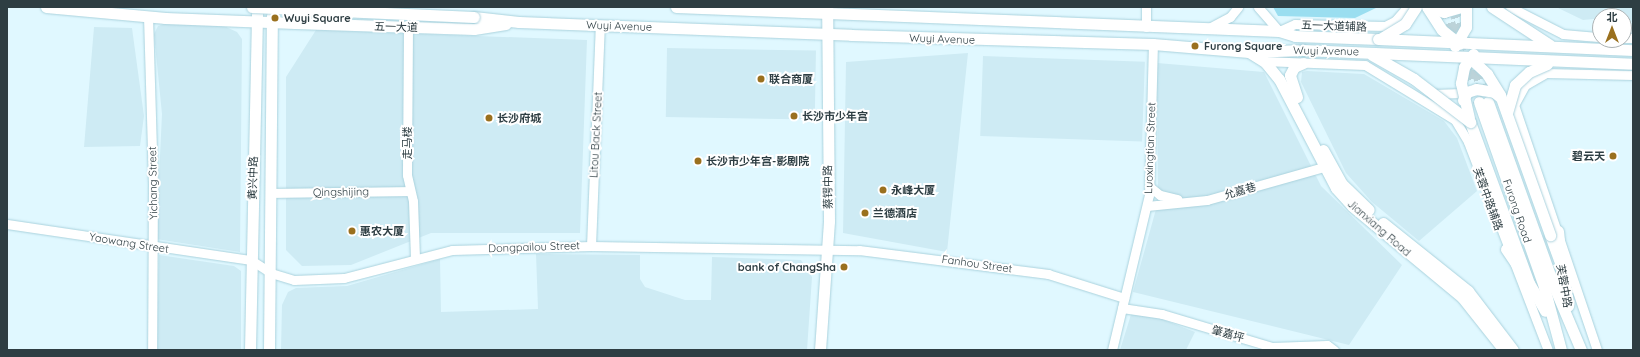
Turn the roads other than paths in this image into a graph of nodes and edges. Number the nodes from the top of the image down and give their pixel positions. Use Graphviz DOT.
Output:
graph roads {
  1 [pos="46,7"];
  2 [pos="252,7"];
  3 [pos="257,7"];
  4 [pos="272,7"];
  5 [pos="676,7"];
  6 [pos="846,7"];
  7 [pos="1146,7"];
  8 [pos="1238,7"];
  9 [pos="1258,7"];
  10 [pos="1407,7"];
  11 [pos="1416,7"];
  12 [pos="1428,7"];
  13 [pos="1461,7"];
  14 [pos="1466,7"];
  15 [pos="1492,7"];
  16 [pos="1503,7"];
  17 [pos="1510,7"];
  18 [pos="809,9"];
  19 [pos="831,10"];
  20 [pos="861,14"];
  21 [pos="148,16"];
  22 [pos="257,22"];
  23 [pos="272,22"];
  24 [pos="519,22"];
  25 [pos="1538,23"];
  26 [pos="1390,24"];
  27 [pos="600,25"];
  28 [pos="408,27"];
  29 [pos="1146,27"];
  30 [pos="826,29"];
  31 [pos="1207,30"];
  32 [pos="804,31"];
  33 [pos="1279,31"];
  34 [pos="1592,36"];
  35 [pos="1378,39"];
  36 [pos="1153,44"];
  37 [pos="1455,45"];
  38 [pos="1495,45"];
  39 [pos="1556,47"];
  40 [pos="1633,50"];
  41 [pos="1249,52"];
  42 [pos="1362,52"];
  43 [pos="1441,55"];
  44 [pos="1471,56"];
  45 [pos="1263,61"];
  46 [pos="1555,62"];
  47 [pos="826,63"];
  48 [pos="1303,63"];
  49 [pos="1633,64"];
  50 [pos="1538,75"];
  51 [pos="1633,75"];
  52 [pos="1391,79"];
  53 [pos="1520,92"];
  54 [pos="1416,95"];
  55 [pos="1500,96"];
  56 [pos="1463,100"];
  57 [pos="1507,120"];
  58 [pos="1470,122"];
  59 [pos="1326,164"];
  60 [pos="1150,187"];
  61 [pos="410,191"];
  62 [pos="272,193"];
  63 [pos="1147,206"];
  64 [pos="7,224"];
  65 [pos="1554,233"];
  66 [pos="591,246"];
  67 [pos="153,248"];
  68 [pos="1511,248"];
  69 [pos="826,251"];
  70 [pos="415,257"];
  71 [pos="251,260"];
  72 [pos="271,273"];
  73 [pos="1124,298"];
  74 [pos="1122,308"];
  75 [pos="1569,315"];
  76 [pos="1550,321"];
  77 [pos="152,350"];
  78 [pos="250,350"];
  79 [pos="269,350"];
  80 [pos="820,350"];
  81 [pos="1112,350"];
  82 [pos="1334,350"];
  83 [pos="1504,350"];
  84 [pos="1513,350"];
  85 [pos="1548,350"];
  86 [pos="1561,350"];
  87 [pos="1581,350"];
  88 [pos="1597,350"];
  1 -- 21 [label="main road, 五一大道"];
  2 -- 24 [label="main road, Wuyi Avenue, bridge"];
  3 -- 22 [label="main road, 黄兴中路"];
  4 -- 23 [label="main road, 黄兴中路"];
  5 -- 18 [label="main road, Wuyi Avenue"];
  6 -- 20 [label="main road"];
  7 -- 29 [label="street"];
  8 -- 31 [label="street"];
  9 -- 33 [label="street"];
  10 -- 26 [label="street"];
  11 -- 35 [label="main road, bridge"];
  12 -- 13 [label="main road, bridge"];
  12 -- 37 [label="main road, bridge"];
  14 -- 37 [label="main road, bridge"];
  15 -- 39 [label="main road, bridge"];
  16 -- 17 [label="street"];
  17 -- 25 [label="street"];
  18 -- 19 [label="main road, Wuyi Avenue"];
  19 -- 20 [label="main road, Wuyi Avenue"];
  19 -- 30 [label="main road"];
  20 -- 29 [label="main road, Wuyi Avenue"];
  21 -- 22 [label="main road, 五一大道"];
  21 -- 67 [label="street, Yichang Street"];
  22 -- 23 [label="main road, 五一大道"];
  22 -- 71 [label="main road, 黄兴中路"];
  23 -- 28 [label="main road, 五一大道"];
  23 -- 62 [label="main road, 黄兴中路"];
  24 -- 27 [label="main road, Wuyi Avenue"];
  24 -- 28 [label="main road, 五一大道"];
  25 -- 34 [label="street"];
  25 -- 50 [label="street"];
  26 -- 33 [label="street, 五一大道辅路"];
  26 -- 52 [label="street"];
  27 -- 32 [label="main road, Wuyi Avenue"];
  27 -- 66 [label="street, Litou Back Street"];
  28 -- 61 [label="street, 走马楼"];
  29 -- 31 [label="main road, Wuyi Avenue"];
  30 -- 32 [label="main road, Wuyi Avenue"];
  30 -- 36 [label="main road, Wuyi Avenue"];
  30 -- 47 [label="main road, 蔡锷中路"];
  31 -- 33 [label="main road, Wuyi Avenue"];
  32 -- 47 [label="main road"];
  33 -- 35 [label="main road, Wuyi Avenue"];
  35 -- 37 [label="main road, Wuyi Avenue, bridge"];
  36 -- 41 [label="main road, Wuyi Avenue"];
  36 -- 60 [label="street, Luoxingtian Street"];
  37 -- 38 [label="main road, Wuyi Avenue, bridge"];
  37 -- 43 [label="main road"];
  37 -- 44 [label="main road"];
  38 -- 39 [label="main road, Wuyi Avenue, bridge"];
  38 -- 44 [label="main road"];
  39 -- 40 [label="main road, Wuyi Avenue, bridge"];
  41 -- 42 [label="main road, Wuyi Avenue, bridge"];
  41 -- 45 [label="main road, Jianxiang Road"];
  42 -- 43 [label="main road, Wuyi Avenue, bridge"];
  42 -- 58 [label="main road, bridge"];
  43 -- 44 [label="main road, Wuyi Avenue, bridge"];
  44 -- 46 [label="main road, bridge"];
  44 -- 55 [label="main road, 芙蓉中路, bridge"];
  44 -- 56 [label="main road, Furong Road, bridge"];
  45 -- 48 [label="street"];
  45 -- 59 [label="main road, Jianxiang Road"];
  46 -- 49 [label="main road, bridge"];
  46 -- 57 [label="main road, bridge"];
  47 -- 69 [label="main road, 蔡锷中路"];
  48 -- 52 [label="street"];
  48 -- 59 [label="main road, Jianxiang Road"];
  50 -- 51 [label="street"];
  50 -- 53 [label="street"];
  52 -- 54 [label="street, 芙蓉中路辅路"];
  53 -- 54 [label="street"];
  53 -- 65 [label="street"];
  54 -- 68 [label="street, 芙蓉中路辅路"];
  55 -- 56 [label="main road, bridge"];
  55 -- 57 [label="main road, 芙蓉中路, bridge"];
  56 -- 58 [label="main road, Furong Road, bridge"];
  57 -- 65 [label="main road, 芙蓉中路, bridge"];
  58 -- 68 [label="main road, Furong Road"];
  59 -- 60 [label="street, 允嘉巷"];
  59 -- 63 [label="street, 允嘉巷"];
  59 -- 83 [label="main road, Jianxiang Road"];
  59 -- 84 [label="main road, Jianxiang Road"];
  60 -- 63 [label="street, Luoxingtian Street"];
  61 -- 62 [label="street, Qingshijing"];
  61 -- 70 [label="street, 走马楼"];
  62 -- 72 [label="main road, 黄兴中路"];
  63 -- 73 [label="street, Luoxingtian Street"];
  64 -- 67 [label="street, Yaowang Street"];
  65 -- 75 [label="main road, 芙蓉中路"];
  65 -- 88 [label="street"];
  66 -- 69 [label="street, Dongpailou Street"];
  66 -- 70 [label="street, Dongpailou Street"];
  67 -- 71 [label="street, Yaowang Street"];
  67 -- 77 [label="street, Yichang Street"];
  68 -- 76 [label="main road, Furong Road"];
  68 -- 85 [label="street, 芙蓉中路辅路"];
  69 -- 73 [label="street, Fanhou Street"];
  69 -- 80 [label="main road, 蔡锷中路"];
  70 -- 72 [label="street, Dongpailou Street"];
  71 -- 72 [label="street, Dongpailou Street"];
  71 -- 78 [label="main road, 黄兴中路"];
  72 -- 79 [label="main road, 黄兴中路"];
  73 -- 74 [label="street, Luoxingtian Street"];
  74 -- 81 [label="street, Luoxingtian Street"];
  74 -- 82 [label="street, 肇嘉坪"];
  75 -- 76 [label="main road, Furong Road"];
  75 -- 87 [label="main road"];
  76 -- 86 [label="main road, Furong Road"];
}
